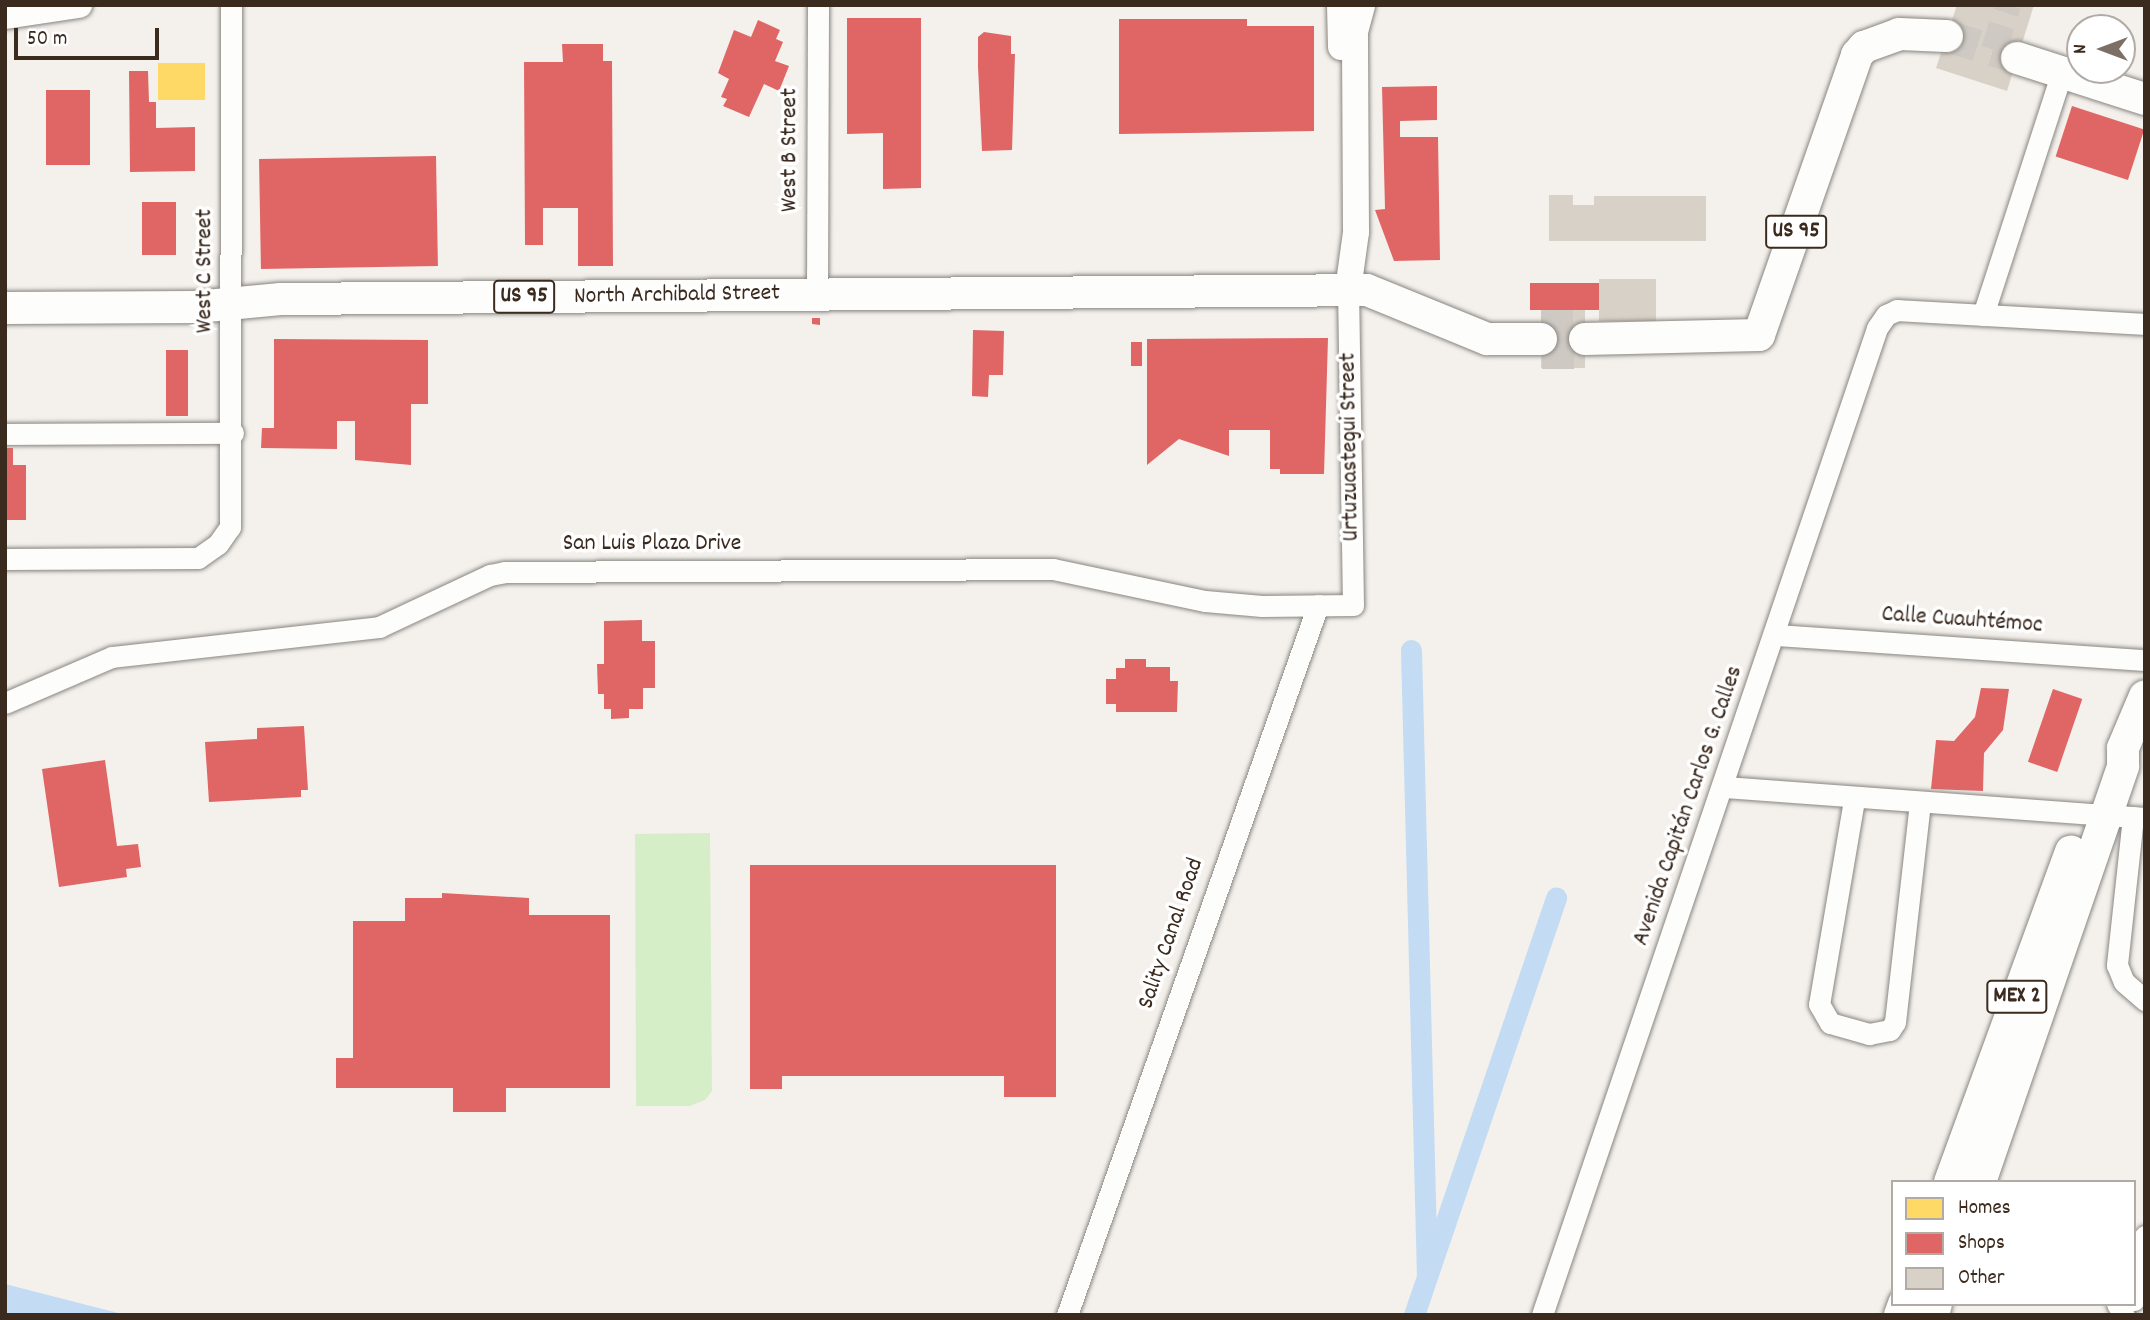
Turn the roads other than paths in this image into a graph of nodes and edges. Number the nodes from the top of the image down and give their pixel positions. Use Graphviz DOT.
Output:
graph roads {
  1 [pos="79,5"];
  2 [pos="231,5"];
  3 [pos="818,5"];
  4 [pos="1339,5"];
  5 [pos="1363,5"];
  6 [pos="5,16"];
  7 [pos="1947,36"];
  8 [pos="2017,58"];
  9 [pos="2062,72"];
  10 [pos="2145,99"];
  11 [pos="1360,291"];
  12 [pos="817,295"];
  13 [pos="232,304"];
  14 [pos="5,308"];
  15 [pos="1983,315"];
  16 [pos="2145,324"];
  17 [pos="1585,339"];
  18 [pos="1541,340"];
  19 [pos="5,433"];
  20 [pos="233,433"];
  21 [pos="5,559"];
  22 [pos="1318,605"];
  23 [pos="1776,635"];
  24 [pos="2145,660"];
  25 [pos="2145,696"];
  26 [pos="5,703"];
  27 [pos="1725,787"];
  28 [pos="1854,800"];
  29 [pos="1920,804"];
  30 [pos="2117,815"];
  31 [pos="2145,1000"];
  32 [pos="1951,1180"];
  33 [pos="1981,1180"];
  34 [pos="2145,1236"];
  35 [pos="2136,1290"];
  36 [pos="1067,1315"];
  37 [pos="1542,1315"];
  1 -- 6 [label="main road"];
  2 -- 13 [label="street, West C Street"];
  3 -- 12 [label="street, West B Street"];
  4 -- 11 [label="main road, Urtuzuastegui Street"];
  5 -- 11 [label="main road, Urtuzuastegui Street"];
  7 -- 17 [label="highway, US 95"];
  8 -- 9 [label="highway"];
  9 -- 10 [label="highway"];
  9 -- 15 [label="street"];
  11 -- 12 [label="highway, North Archibald Street / US 95"];
  11 -- 18 [label="highway, US 95"];
  11 -- 22 [label="street, Urtuzuastegui Street"];
  12 -- 13 [label="highway, North Archibald Street / US 95"];
  13 -- 14 [label="highway, North Archibald Street / US 95"];
  13 -- 20 [label="street, West C Street"];
  15 -- 16 [label="street"];
  15 -- 23 [label="street, Avenida Capitán Carlos G. Calles"];
  19 -- 20 [label="street"];
  20 -- 21 [label="street, West C Street"];
  22 -- 26 [label="street, San Luis Plaza Drive"];
  22 -- 36 [label="street, Sality Canal Road"];
  23 -- 24 [label="street, Calle Cuauhtémoc"];
  23 -- 27 [label="street, Avenida Capitán Carlos G. Calles"];
  25 -- 30 [label="highway, MEX 2"];
  27 -- 28 [label="street"];
  27 -- 37 [label="street, Avenida Capitán Carlos G. Calles"];
  28 -- 29 [label="street"];
  28 -- 29 [label="street"];
  29 -- 30 [label="street"];
  30 -- 31 [label="street"];
  30 -- 32 [label="highway, MEX 2"];
  30 -- 33 [label="highway, MEX 2"];
  34 -- 35 [label="street"];
}
